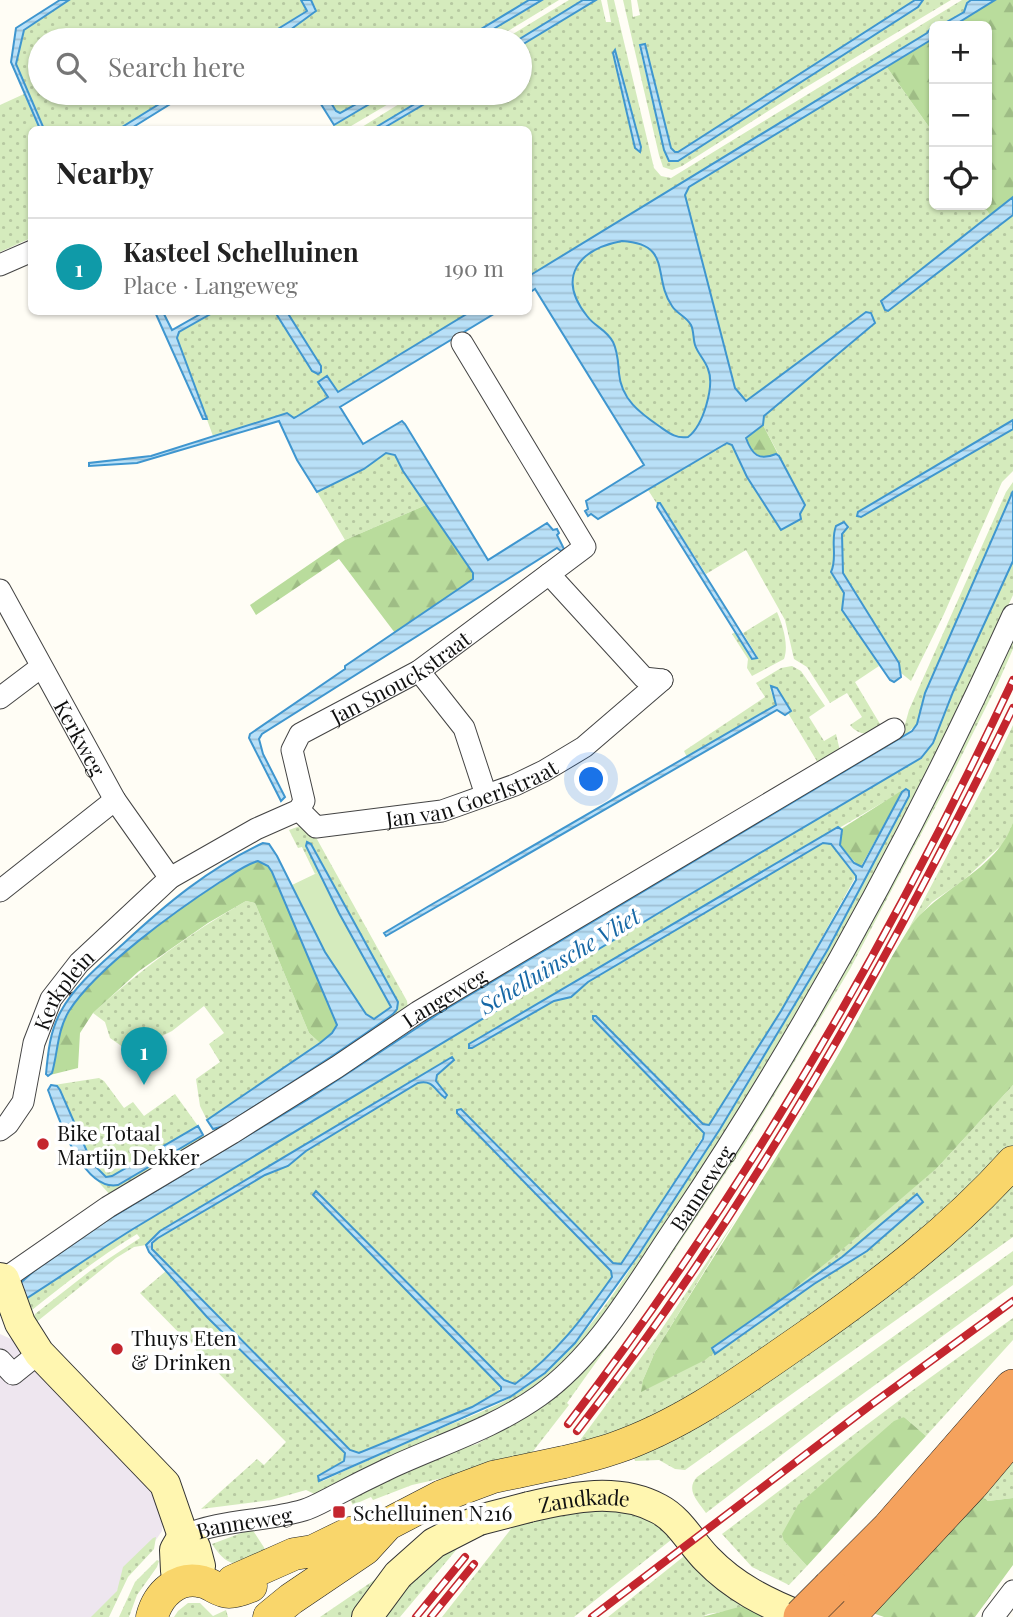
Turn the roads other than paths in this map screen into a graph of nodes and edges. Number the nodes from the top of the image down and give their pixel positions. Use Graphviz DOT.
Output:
graph roads {
  1 [pos="28,253"];
  2 [pos="0,265"];
  3 [pos="462,343"];
  4 [pos="550,574"];
  5 [pos="0,590"];
  6 [pos="1013,615"];
  7 [pos="41,667"];
  8 [pos="419,671"];
  9 [pos="0,698"];
  10 [pos="894,729"];
  11 [pos="486,795"];
  12 [pos="115,800"];
  13 [pos="299,810"];
  14 [pos="170,878"];
  15 [pos="0,891"];
  16 [pos="0,1130"];
  17 [pos="1013,1162"];
  18 [pos="6,1288"];
  19 [pos="39,1353"];
  20 [pos="0,1360"];
  21 [pos="1013,1388"];
  22 [pos="1013,1433"];
  23 [pos="959,1474"];
  24 [pos="388,1524"];
  25 [pos="183,1536"];
  26 [pos="184,1574"];
  27 [pos="1013,1591"];
  28 [pos="242,1596"];
  29 [pos="846,1602"];
  30 [pos="139,1617"];
  31 [pos="152,1617"];
  32 [pos="269,1617"];
  33 [pos="367,1617"];
  34 [pos="802,1617"];
  35 [pos="993,1617"];
  1 -- 2 [label="street"];
  3 -- 4 [label="street, Jan Snouckstraat"];
  4 -- 8 [label="street, Jan Snouckstraat"];
  4 -- 11 [label="street, Jan van Goerlstraat"];
  5 -- 7 [label="street, Kerkweg"];
  6 -- 25 [label="street, Banneweg"];
  7 -- 9 [label="street"];
  7 -- 12 [label="street, Kerkweg"];
  8 -- 11 [label="street"];
  8 -- 13 [label="street, Jan Snouckstraat"];
  10 -- 18 [label="street, Langeweg"];
  11 -- 13 [label="street, Jan van Goerlstraat"];
  12 -- 14 [label="street, Kerkweg"];
  12 -- 15 [label="street"];
  13 -- 14 [label="street"];
  14 -- 16 [label="street, Kerkplein"];
  17 -- 24 [label="main road, bridge"];
  18 -- 19 [label="street"];
  19 -- 20 [label="street"];
  19 -- 25 [label="street"];
  21 -- 23 [label="highway"];
  22 -- 23 [label="highway"];
  23 -- 29 [label="highway"];
  24 -- 28 [label="main road"];
  24 -- 32 [label="main road"];
  25 -- 26 [label="street"];
  26 -- 28 [label="main road"];
  26 -- 30 [label="main road"];
  26 -- 31 [label="main road"];
  27 -- 35 [label="street"];
  29 -- 34 [label="highway, bridge"];
  33 -- 34 [label="street, Zandkade, bridge"];
}
